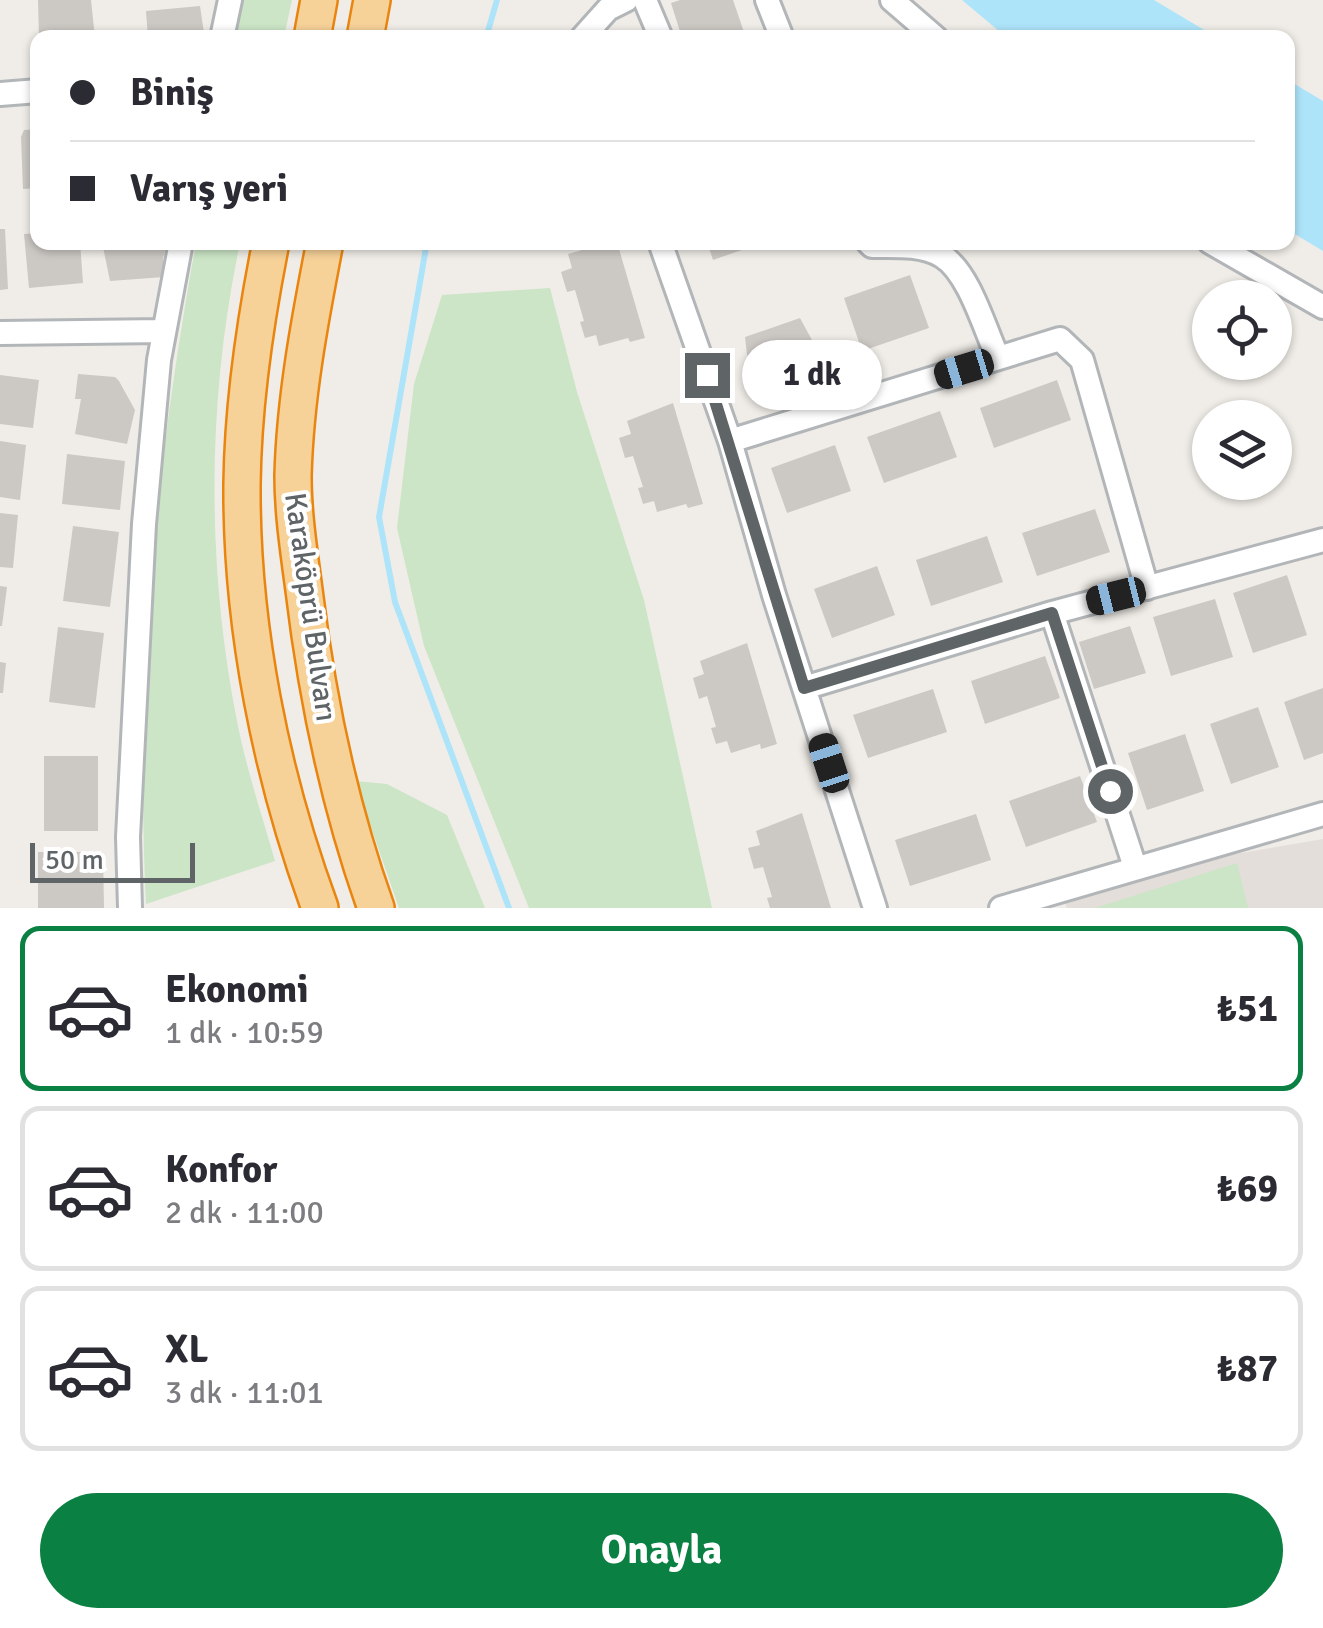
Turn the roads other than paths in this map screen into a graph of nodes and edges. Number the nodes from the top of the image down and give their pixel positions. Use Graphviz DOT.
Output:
graph roads {
  1 [pos="230,0"];
  2 [pos="319,0"];
  3 [pos="372,0"];
  4 [pos="626,0"];
  5 [pos="645,0"];
  6 [pos="767,0"];
  7 [pos="892,0"];
  8 [pos="224,30"];
  9 [pos="313,30"];
  10 [pos="366,30"];
  11 [pos="589,30"];
  12 [pos="657,30"];
  13 [pos="779,30"];
  14 [pos="927,30"];
  15 [pos="30,92"];
  16 [pos="0,94"];
  17 [pos="179,250"];
  18 [pos="269,250"];
  19 [pos="324,250"];
  20 [pos="663,250"];
  21 [pos="920,250"];
  22 [pos="1224,250"];
  23 [pos="1323,307"];
  24 [pos="164,331"];
  25 [pos="0,333"];
  26 [pos="998,358"];
  27 [pos="730,441"];
  28 [pos="1323,540"];
  29 [pos="1147,588"];
  30 [pos="1052,613"];
  31 [pos="804,688"];
  32 [pos="1323,814"];
  33 [pos="1135,867"];
  34 [pos="130,908"];
  35 [pos="320,908"];
  36 [pos="376,908"];
  37 [pos="876,908"];
  38 [pos="1001,908"];
  1 -- 8 [label="street"];
  2 -- 9 [label="highway"];
  3 -- 10 [label="highway"];
  4 -- 11 [label="street"];
  5 -- 12 [label="street"];
  6 -- 13 [label="street"];
  7 -- 14 [label="street"];
  15 -- 16 [label="street"];
  17 -- 24 [label="street"];
  18 -- 35 [label="highway, Karaköprü Bulvarı"];
  19 -- 36 [label="highway, Karaköprü Bulvarı"];
  20 -- 27 [label="street"];
  21 -- 26 [label="street"];
  22 -- 23 [label="street"];
  24 -- 25 [label="street"];
  24 -- 34 [label="street"];
  26 -- 27 [label="street"];
  26 -- 29 [label="street"];
  27 -- 31 [label="street"];
  28 -- 29 [label="street"];
  29 -- 30 [label="street"];
  30 -- 31 [label="street"];
  30 -- 33 [label="street"];
  31 -- 37 [label="street"];
  32 -- 33 [label="street"];
  33 -- 38 [label="street"];
}
